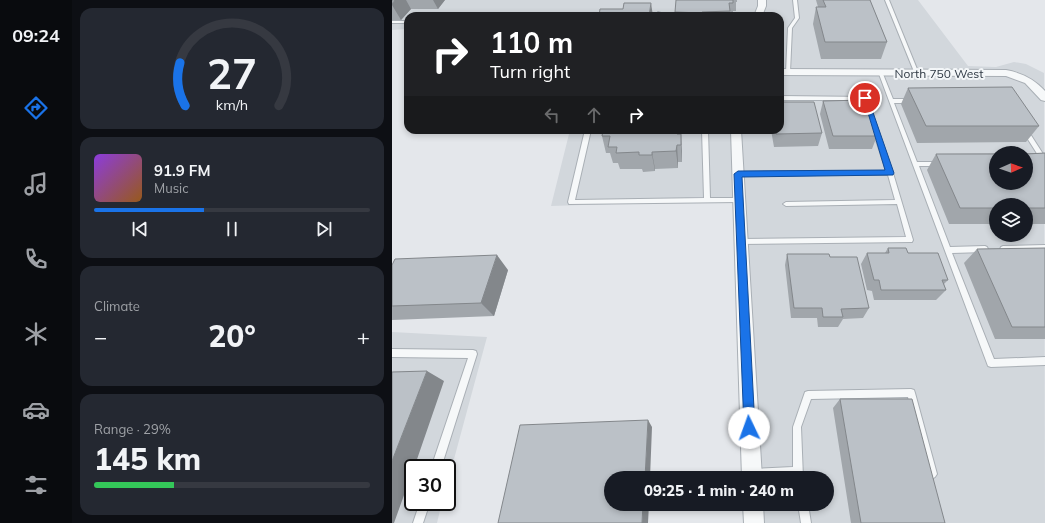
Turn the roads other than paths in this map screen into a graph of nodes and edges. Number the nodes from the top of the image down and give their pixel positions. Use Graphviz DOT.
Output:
graph roads {
  1 [pos="762,0"];
  2 [pos="794,0"];
  3 [pos="887,0"];
  4 [pos="760,12"];
  5 [pos="392,22"];
  6 [pos="404,22"];
  7 [pos="784,72"];
  8 [pos="881,74"];
  9 [pos="917,74"];
  10 [pos="784,98"];
  11 [pos="1045,98"];
  12 [pos="892,102"];
  13 [pos="922,102"];
  14 [pos="1019,122"];
  15 [pos="587,134"];
  16 [pos="705,134"];
  17 [pos="736,134"];
  18 [pos="1045,162"];
  19 [pos="917,164"];
  20 [pos="948,164"];
  21 [pos="890,173"];
  22 [pos="738,174"];
  23 [pos="707,200"];
  24 [pos="739,200"];
  25 [pos="899,202"];
  26 [pos="786,204"];
  27 [pos="741,242"];
  28 [pos="1045,248"];
  29 [pos="948,250"];
  30 [pos="392,353"];
  31 [pos="1045,361"];
  32 [pos="439,459"];
  33 [pos="752,471"];
  34 [pos="797,471"];
  35 [pos="935,485"];
  36 [pos="422,511"];
  37 [pos="753,511"];
  38 [pos="804,511"];
  39 [pos="418,523"];
  40 [pos="754,523"];
  41 [pos="806,523"];
  1 -- 4 [label="street"];
  2 -- 7 [label="lane"];
  3 -- 9 [label="lane"];
  5 -- 6 [label="lane"];
  7 -- 8 [label="street, North 750 West"];
  8 -- 9 [label="street, North 750 West"];
  8 -- 12 [label="lane"];
  9 -- 11 [label="street, North 750 West"];
  10 -- 21 [label="lane"];
  12 -- 13 [label="lane"];
  12 -- 19 [label="lane"];
  14 -- 18 [label="lane"];
  15 -- 23 [label="lane"];
  16 -- 23 [label="lane"];
  17 -- 22 [label="street"];
  19 -- 20 [label="lane"];
  19 -- 29 [label="lane"];
  21 -- 22 [label="lane"];
  21 -- 25 [label="lane"];
  22 -- 24 [label="street"];
  23 -- 24 [label="lane"];
  24 -- 27 [label="street"];
  25 -- 26 [label="lane"];
  25 -- 27 [label="lane"];
  27 -- 33 [label="street"];
  28 -- 29 [label="lane"];
  29 -- 31 [label="lane"];
  30 -- 32 [label="lane"];
  34 -- 35 [label="lane"];
  36 -- 39 [label="lane"];
  37 -- 40 [label="street"];
  38 -- 41 [label="lane"];
}
